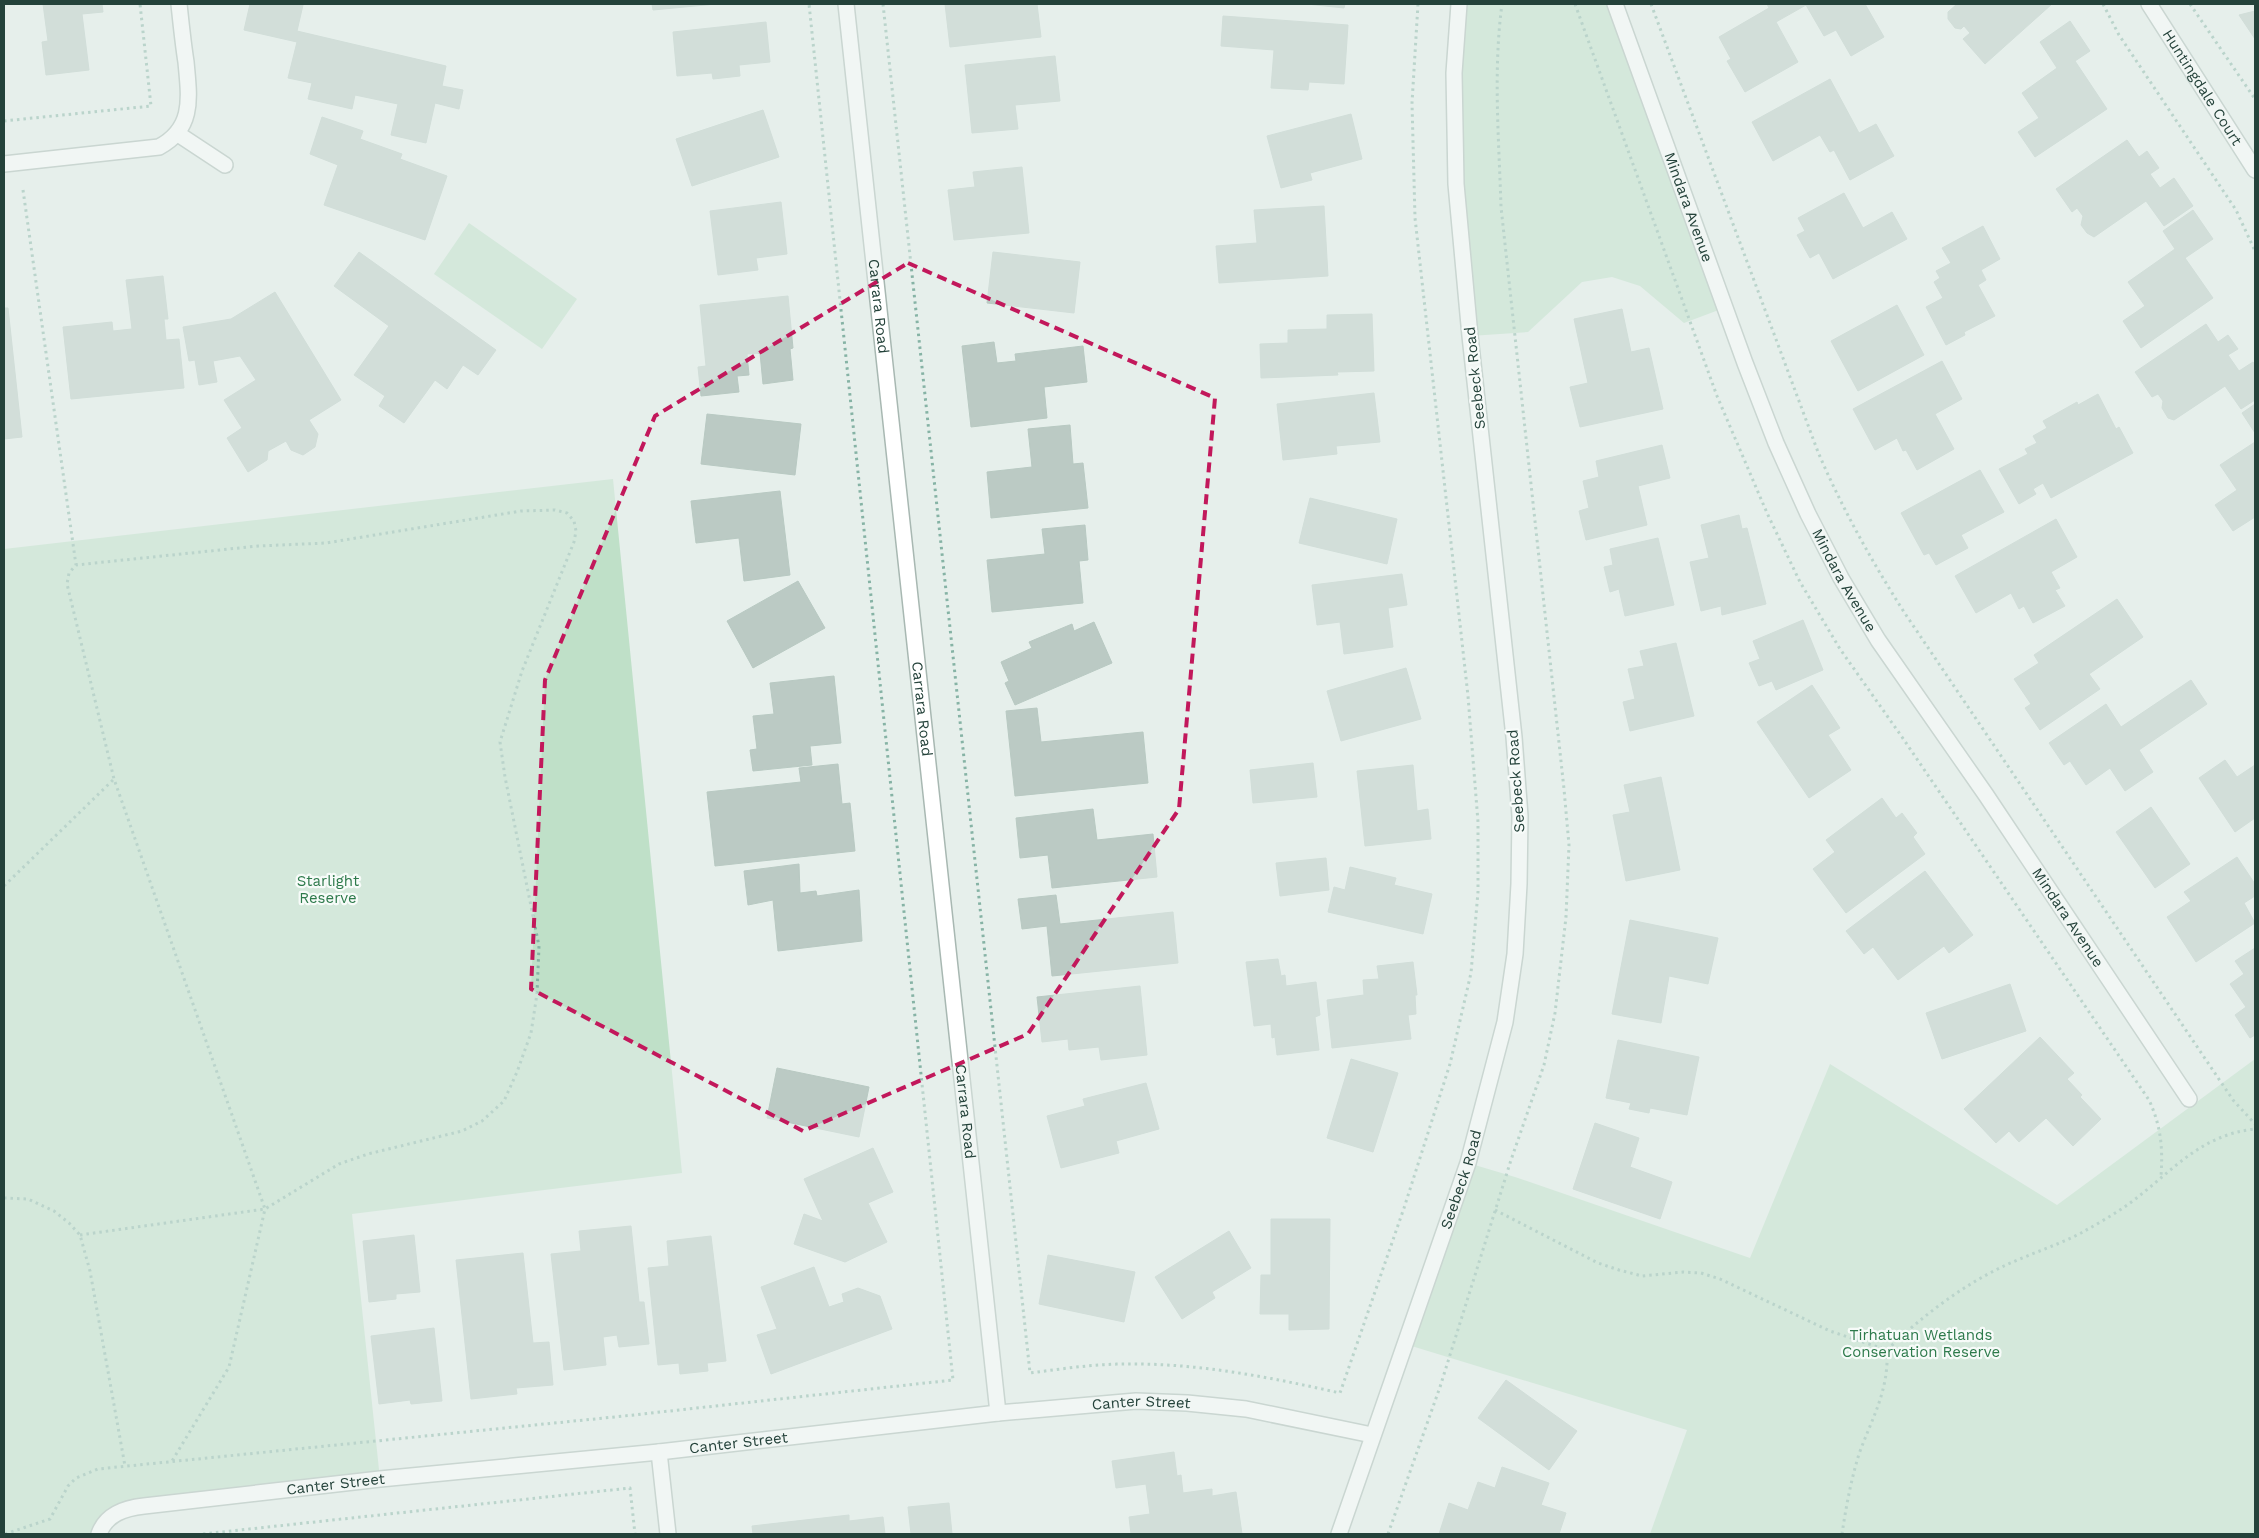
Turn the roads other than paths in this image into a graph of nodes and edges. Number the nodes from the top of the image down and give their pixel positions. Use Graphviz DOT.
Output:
graph roads {
  1 [pos="179,4"];
  2 [pos="846,4"];
  3 [pos="1459,4"];
  4 [pos="1615,4"];
  5 [pos="2149,4"];
  6 [pos="178,134"];
  7 [pos="4,164"];
  8 [pos="225,165"];
  9 [pos="2255,170"];
  10 [pos="2189,1098"];
  11 [pos="998,1413"];
  12 [pos="1372,1435"];
  13 [pos="659,1452"];
  14 [pos="102,1528"];
  15 [pos="668,1534"];
  16 [pos="1339,1534"];
  1 -- 6 [label="street"];
  2 -- 11 [label="street, Carrara Road"];
  3 -- 12 [label="street, Seebeck Road"];
  4 -- 10 [label="street, Mindara Avenue"];
  5 -- 9 [label="street, Huntingdale Court"];
  6 -- 7 [label="street"];
  6 -- 8 [label="street"];
  11 -- 12 [label="street, Canter Street"];
  11 -- 13 [label="street, Canter Street"];
  12 -- 16 [label="street, Seebeck Road"];
  13 -- 14 [label="street, Canter Street"];
  13 -- 15 [label="street"];
}
